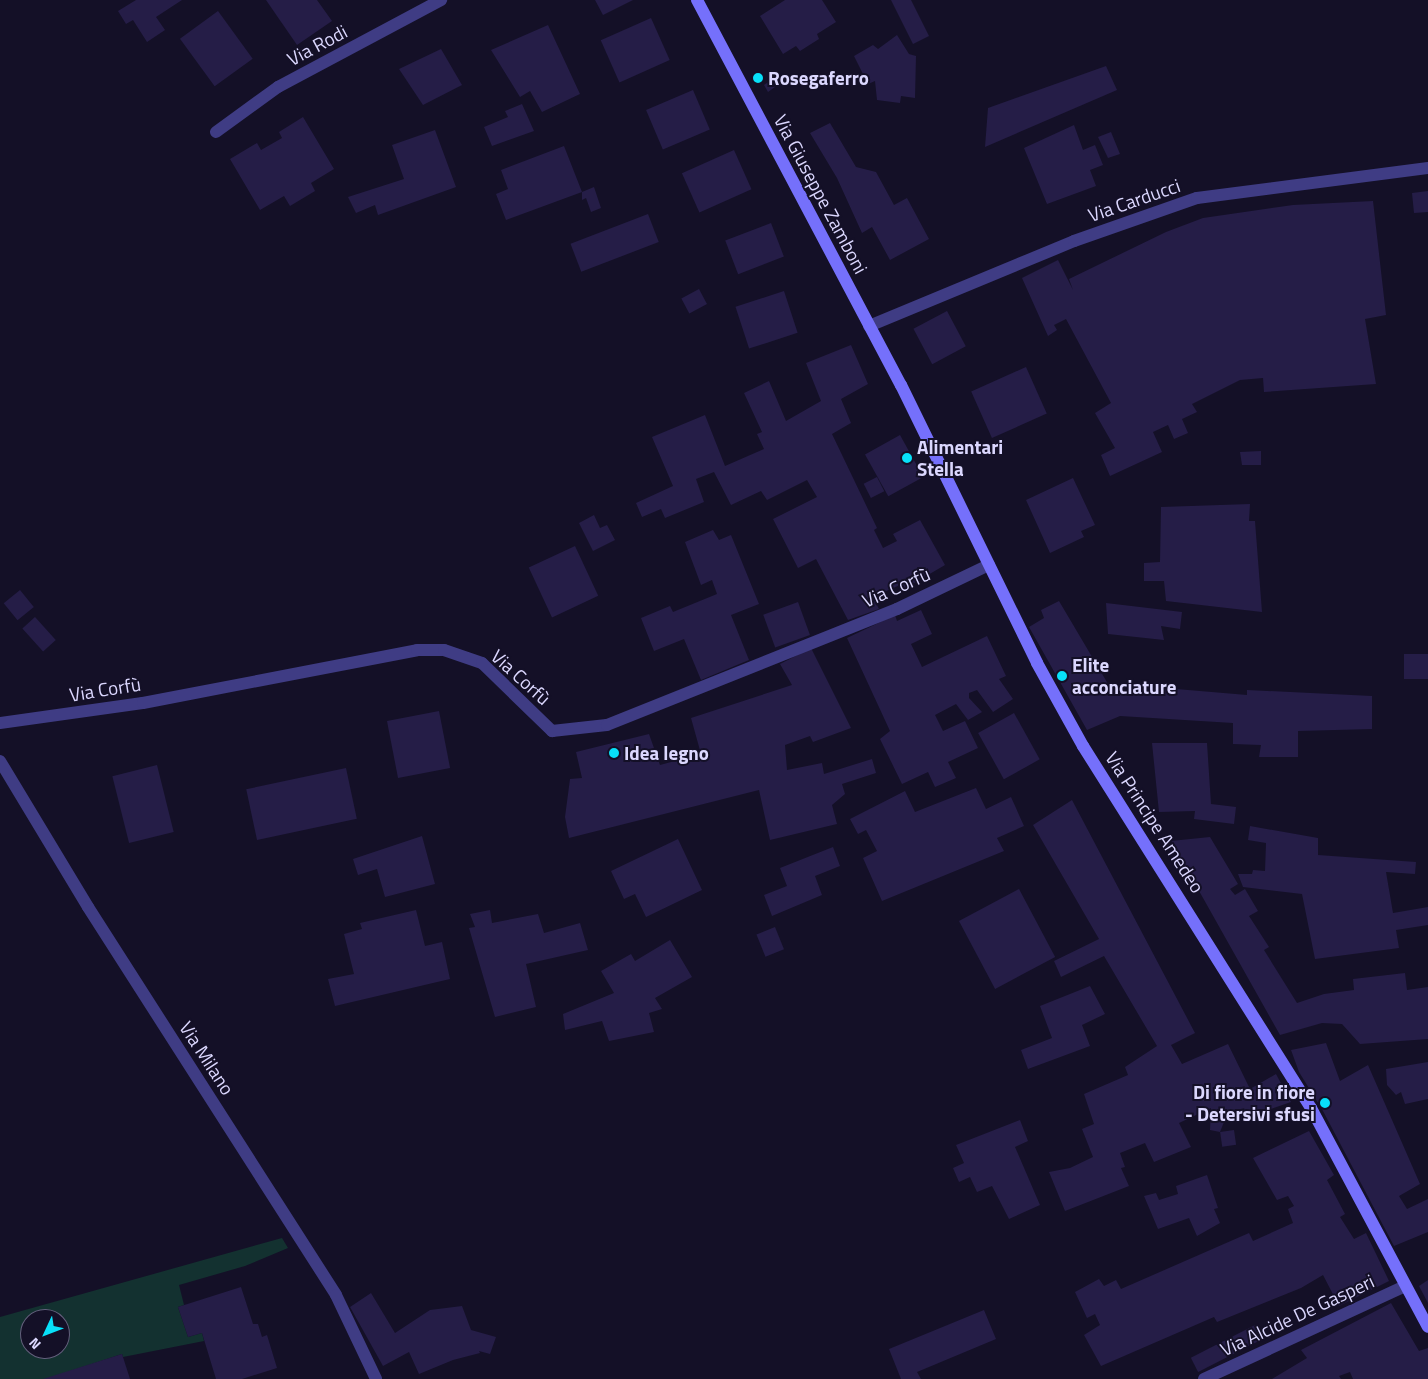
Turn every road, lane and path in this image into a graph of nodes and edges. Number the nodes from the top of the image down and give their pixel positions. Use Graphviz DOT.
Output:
graph roads {
  1 [pos="440,0"];
  2 [pos="697,0"];
  3 [pos="216,132"];
  4 [pos="1428,168"];
  5 [pos="869,326"];
  6 [pos="989,565"];
  7 [pos="0,723"];
  8 [pos="0,761"];
  9 [pos="1405,1286"];
  10 [pos="1428,1327"];
  11 [pos="376,1379"];
  12 [pos="1204,1379"];
  1 -- 3 [label="street, Via Rodi"];
  2 -- 5 [label="street, Via Giuseppe Zamboni"];
  4 -- 5 [label="street, Via Carducci"];
  5 -- 6 [label="street, Via Principe Amedeo"];
  6 -- 7 [label="street, Via Corfù"];
  6 -- 9 [label="street, Via Principe Amedeo"];
  8 -- 11 [label="street, Via Milano"];
  9 -- 10 [label="street, Via Principe Amedeo"];
  9 -- 12 [label="street, Via Alcide De Gasperi"];
}
